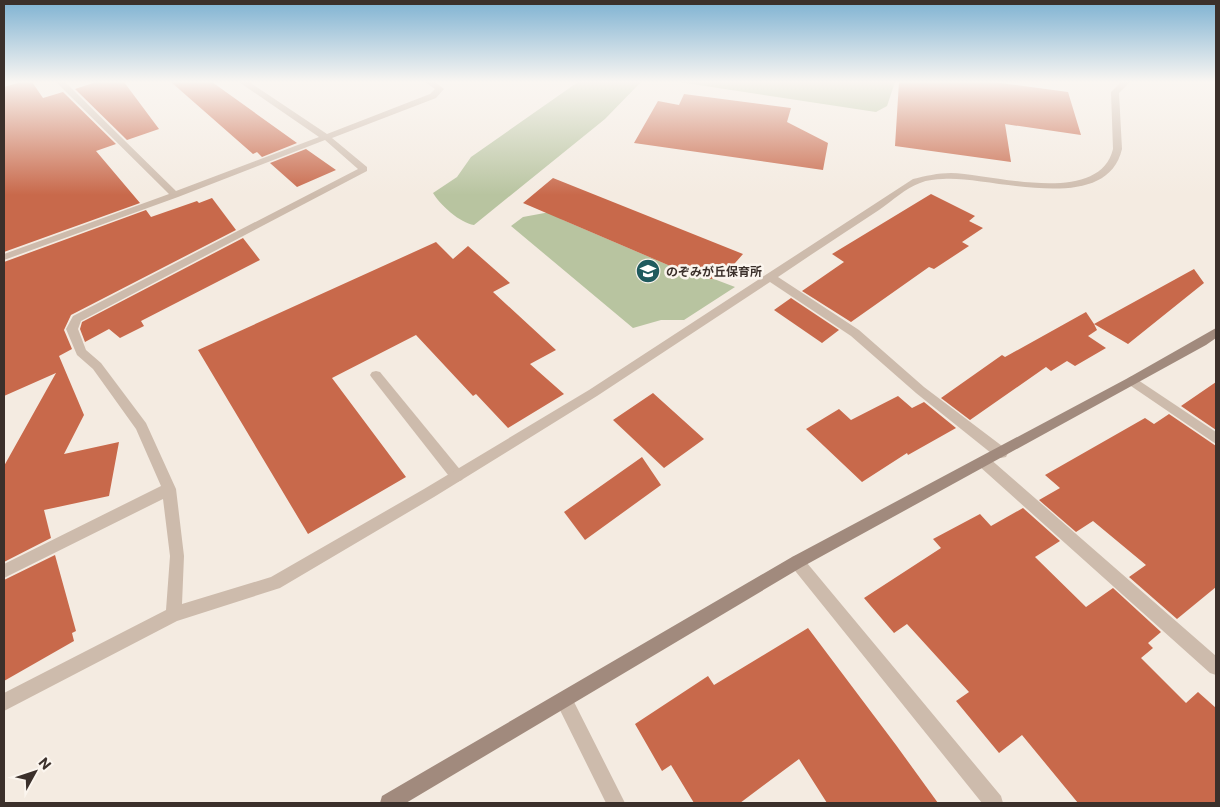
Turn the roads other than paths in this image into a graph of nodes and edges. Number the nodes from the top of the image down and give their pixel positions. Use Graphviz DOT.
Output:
graph roads {
  1 [pos="98,120"];
  2 [pos="299,120"];
  3 [pos="373,120"];
  4 [pos="1115,120"];
  5 [pos="327,138"];
  6 [pos="175,195"];
  7 [pos="4,257"];
  8 [pos="771,277"];
  9 [pos="1216,332"];
  10 [pos="376,375"];
  11 [pos="1132,380"];
  12 [pos="1216,439"];
  13 [pos="1001,453"];
  14 [pos="984,462"];
  15 [pos="457,476"];
  16 [pos="170,489"];
  17 [pos="797,562"];
  18 [pos="4,571"];
  19 [pos="174,614"];
  20 [pos="1216,667"];
  21 [pos="564,700"];
  22 [pos="4,702"];
  23 [pos="389,803"];
  24 [pos="616,803"];
  25 [pos="994,803"];
  1 -- 6 [label="street"];
  2 -- 5 [label="street"];
  3 -- 5 [label="street"];
  4 -- 8 [label="street"];
  5 -- 6 [label="street"];
  5 -- 16 [label="street"];
  6 -- 7 [label="street"];
  8 -- 13 [label="street"];
  8 -- 15 [label="street"];
  9 -- 11 [label="street"];
  10 -- 15 [label="street"];
  11 -- 12 [label="street"];
  11 -- 13 [label="street"];
  13 -- 14 [label="street"];
  14 -- 17 [label="street"];
  14 -- 20 [label="street"];
  15 -- 19 [label="street"];
  16 -- 18 [label="street"];
  16 -- 19 [label="street"];
  17 -- 21 [label="street"];
  17 -- 25 [label="street"];
  19 -- 22 [label="street"];
  21 -- 23 [label="street"];
  21 -- 24 [label="street"];
}
